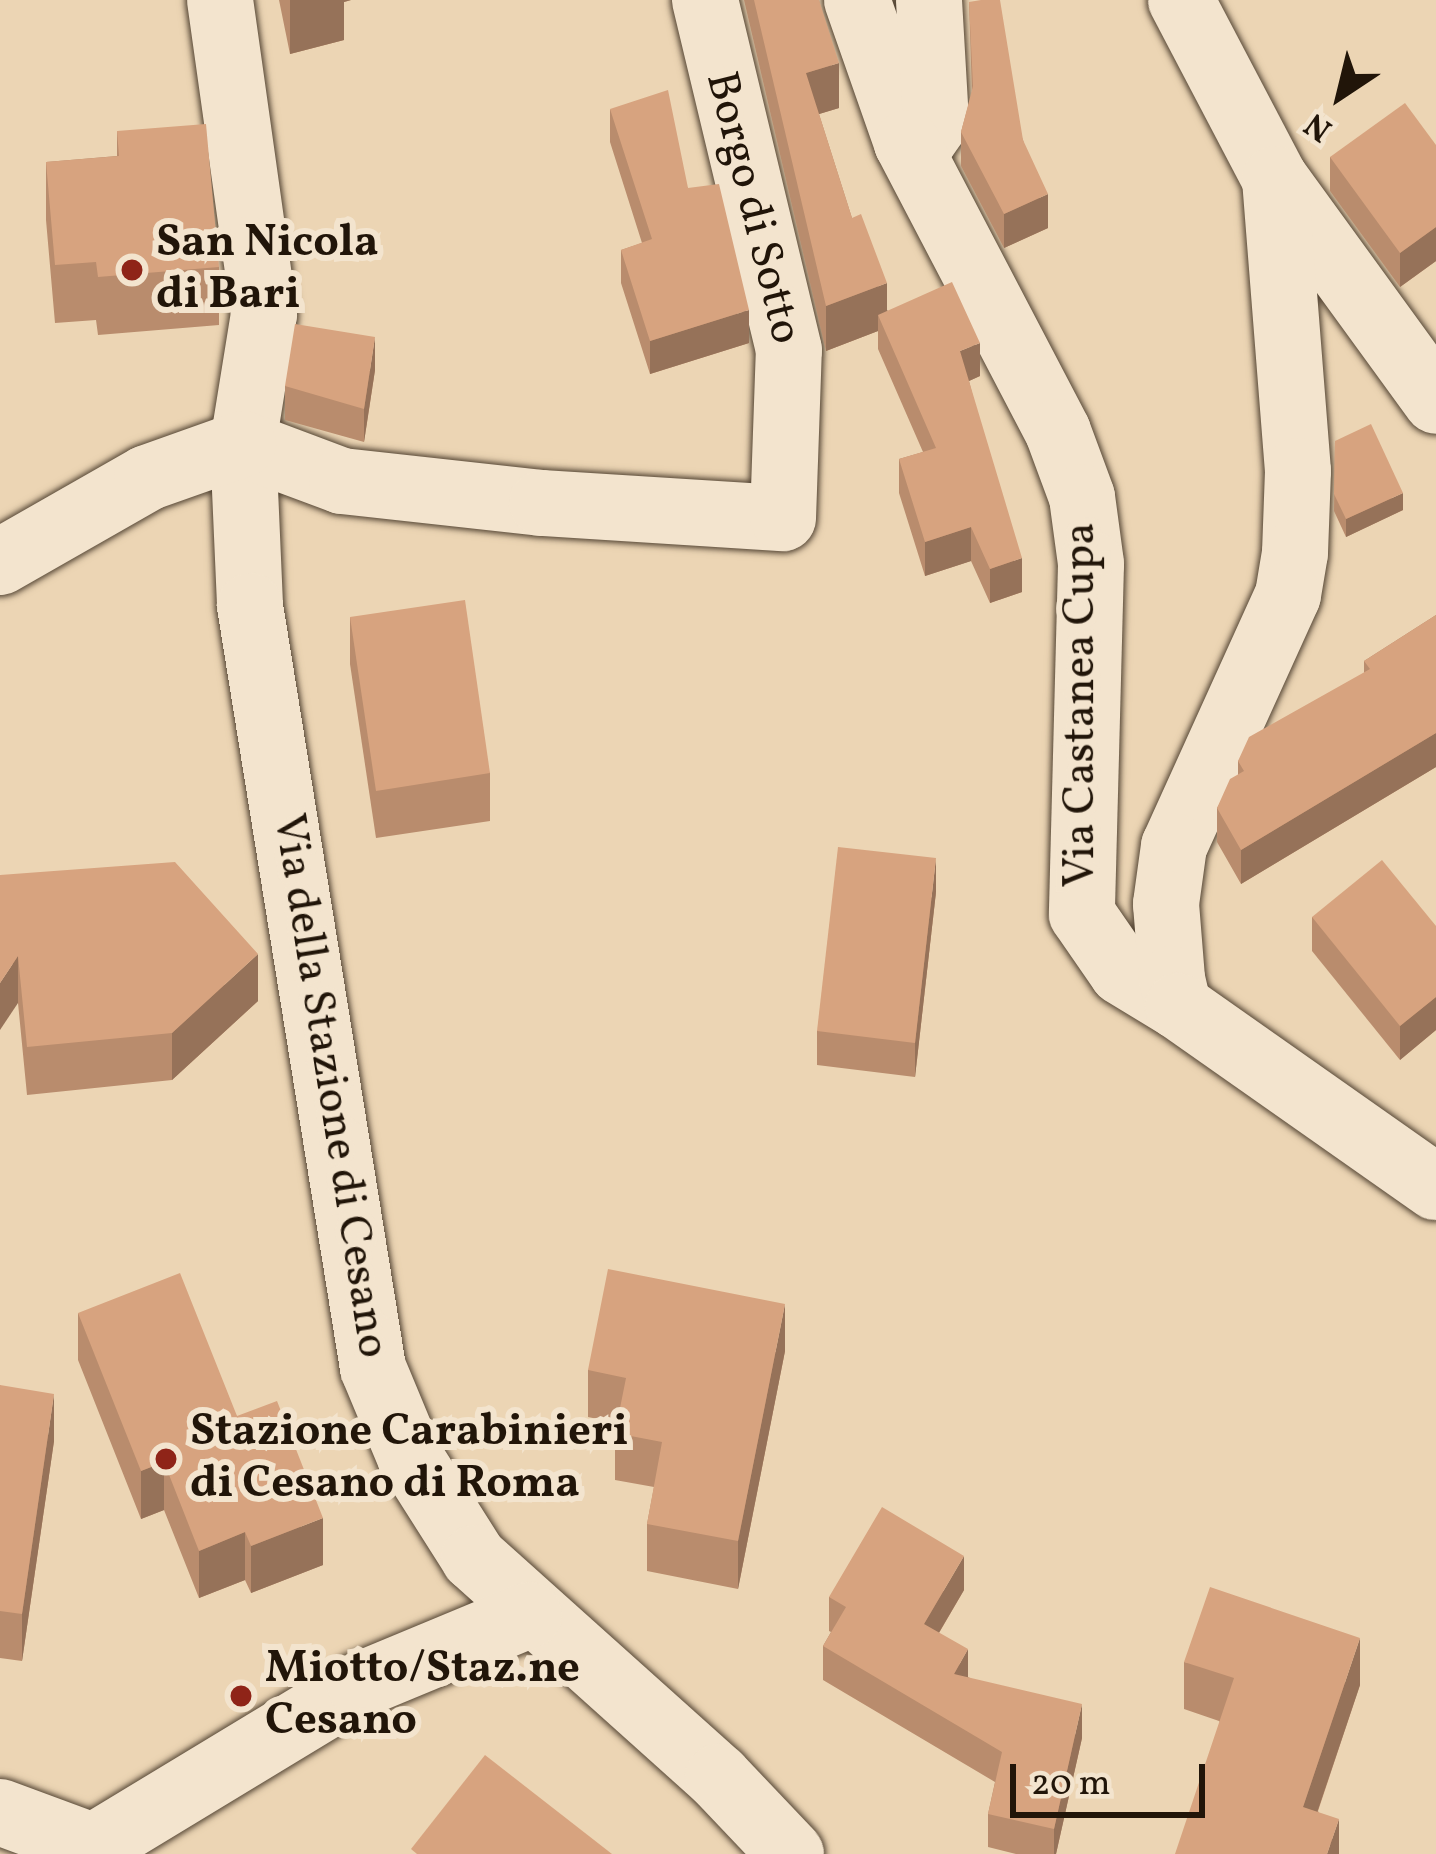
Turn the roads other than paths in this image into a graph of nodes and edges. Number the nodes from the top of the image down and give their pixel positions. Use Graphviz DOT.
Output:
graph roads {
  1 [pos="220,0"];
  2 [pos="856,0"];
  3 [pos="929,0"];
  4 [pos="1181,0"];
  5 [pos="694,7"];
  6 [pos="907,143"];
  7 [pos="1276,179"];
  8 [pos="1436,401"];
  9 [pos="243,444"];
  10 [pos="0,562"];
  11 [pos="1178,1006"];
  12 [pos="1436,1186"];
  13 [pos="529,1615"];
  14 [pos="0,1812"];
  15 [pos="86,1850"];
  16 [pos="791,1854"];
  1 -- 9 [label="street, Via della Stazione di Cesano"];
  2 -- 6 [label="street, Via Castanea Cupa"];
  3 -- 6 [label="street"];
  4 -- 7 [label="street"];
  5 -- 9 [label="street, Borgo di Sotto"];
  6 -- 11 [label="street, Via Castanea Cupa"];
  7 -- 8 [label="street"];
  7 -- 11 [label="street"];
  9 -- 10 [label="street"];
  9 -- 13 [label="street, Via della Stazione di Cesano"];
  11 -- 12 [label="street, Via Castanea Cupa"];
  13 -- 15 [label="street"];
  13 -- 16 [label="street, Via della Stazione di Cesano"];
  14 -- 15 [label="street"];
}
